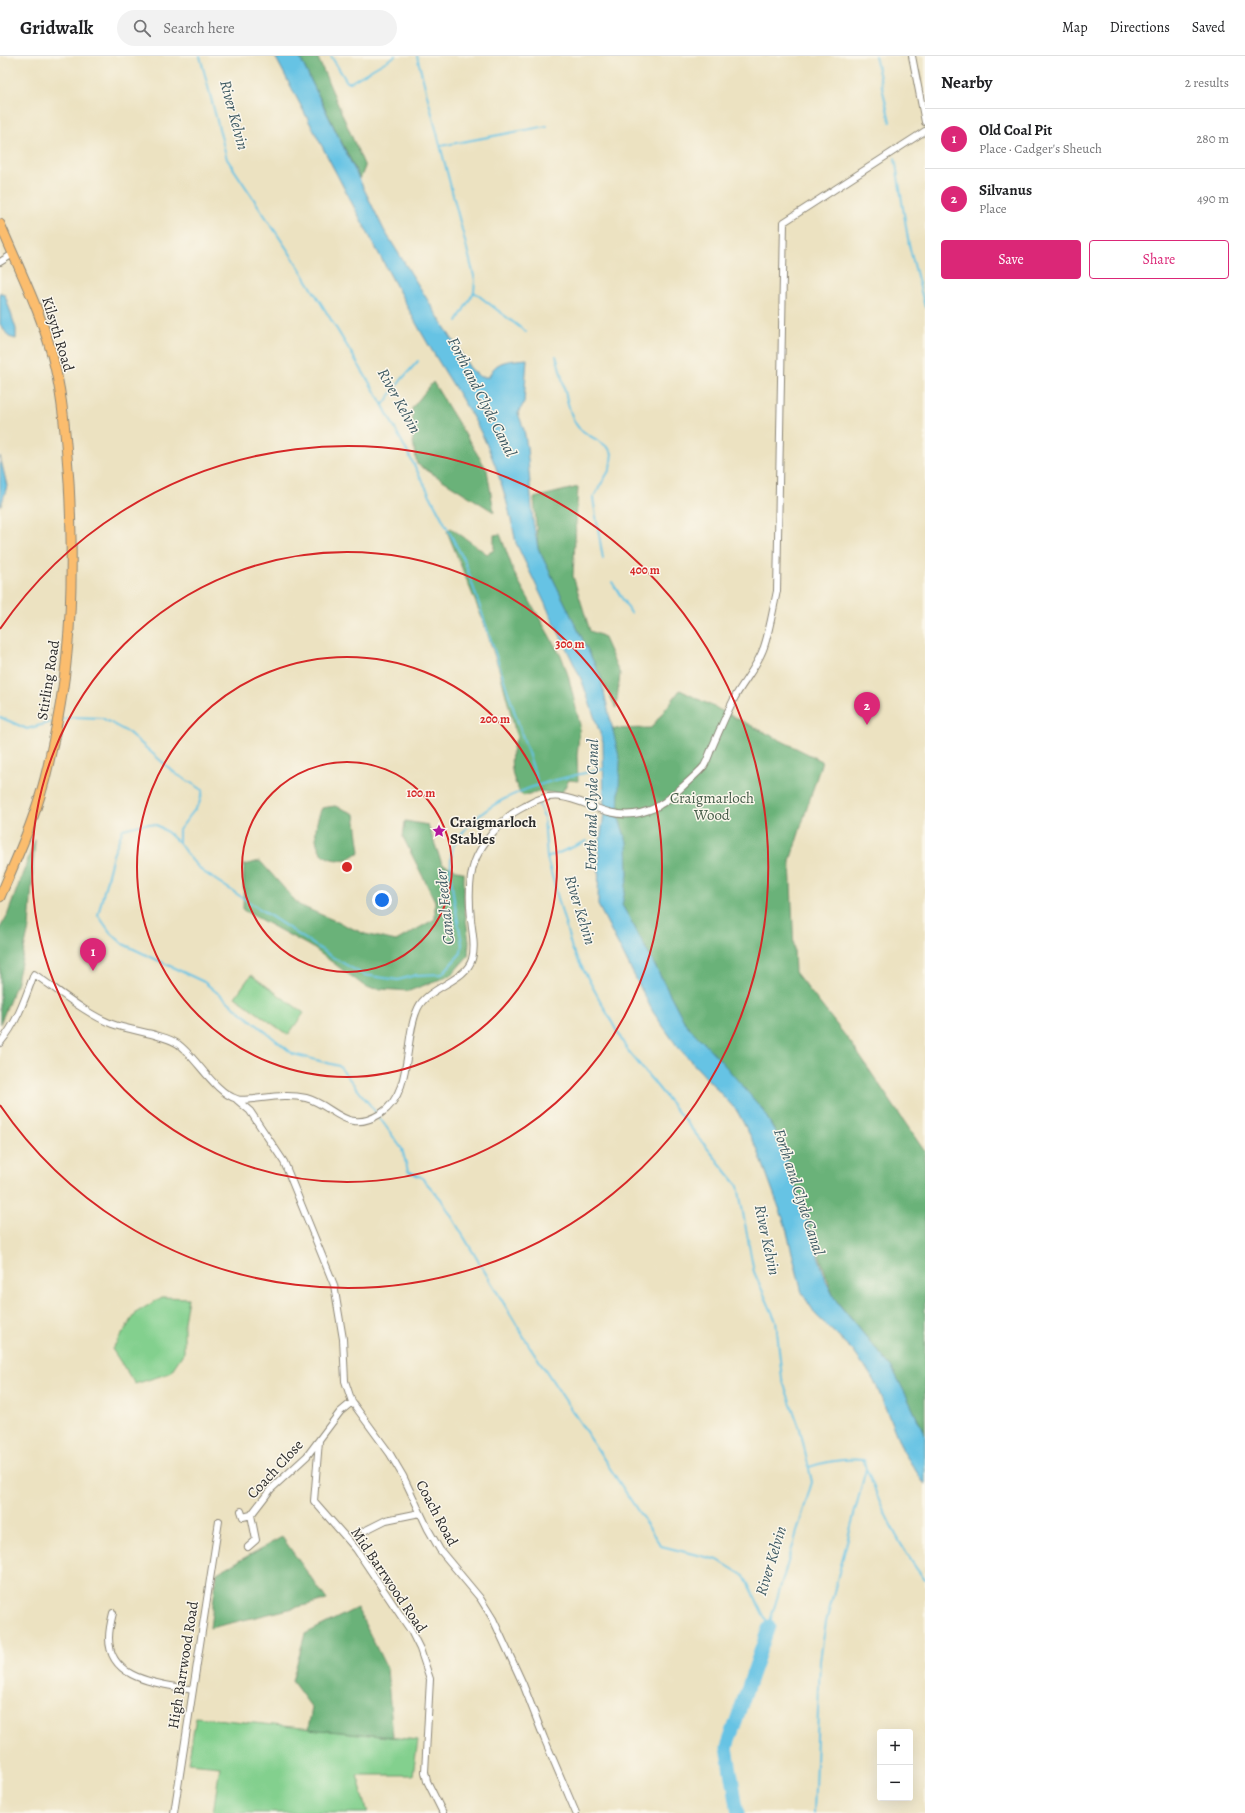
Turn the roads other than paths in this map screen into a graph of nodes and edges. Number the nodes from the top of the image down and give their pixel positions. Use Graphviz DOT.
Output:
graph roads {
  1 [pos="912,56"];
  2 [pos="925,122"];
  3 [pos="925,131"];
  4 [pos="0,224"];
  5 [pos="13,254"];
  6 [pos="0,262"];
  7 [pos="67,459"];
  8 [pos="0,897"];
  9 [pos="0,1043"];
  10 [pos="237,1100"];
  11 [pos="352,1402"];
  12 [pos="319,1441"];
  13 [pos="241,1511"];
  14 [pos="420,1513"];
  15 [pos="251,1515"];
  16 [pos="219,1521"];
  17 [pos="364,1531"];
  18 [pos="248,1547"];
  19 [pos="112,1613"];
  20 [pos="192,1690"];
  21 [pos="174,1813"];
  22 [pos="443,1813"];
  23 [pos="576,1813"];
  1 -- 2 [label="street"];
  3 -- 10 [label="street"];
  4 -- 5 [label="main road, Kilsyth Road"];
  5 -- 6 [label="street"];
  5 -- 7 [label="main road, Kilsyth Road"];
  7 -- 8 [label="main road, Stirling Road"];
  9 -- 10 [label="street, Coach Road"];
  10 -- 11 [label="street, Coach Road"];
  11 -- 12 [label="street"];
  11 -- 14 [label="street, Coach Road"];
  12 -- 15 [label="street, Coach Close"];
  12 -- 22 [label="street, Mid Barrwood Road"];
  13 -- 15 [label="street, Coach Close"];
  14 -- 17 [label="street"];
  14 -- 23 [label="street, Coach Road"];
  15 -- 18 [label="street, Coach Close"];
  16 -- 20 [label="street, High Barrwood Road"];
  19 -- 20 [label="street"];
  20 -- 21 [label="street, High Barrwood Road"];
}
